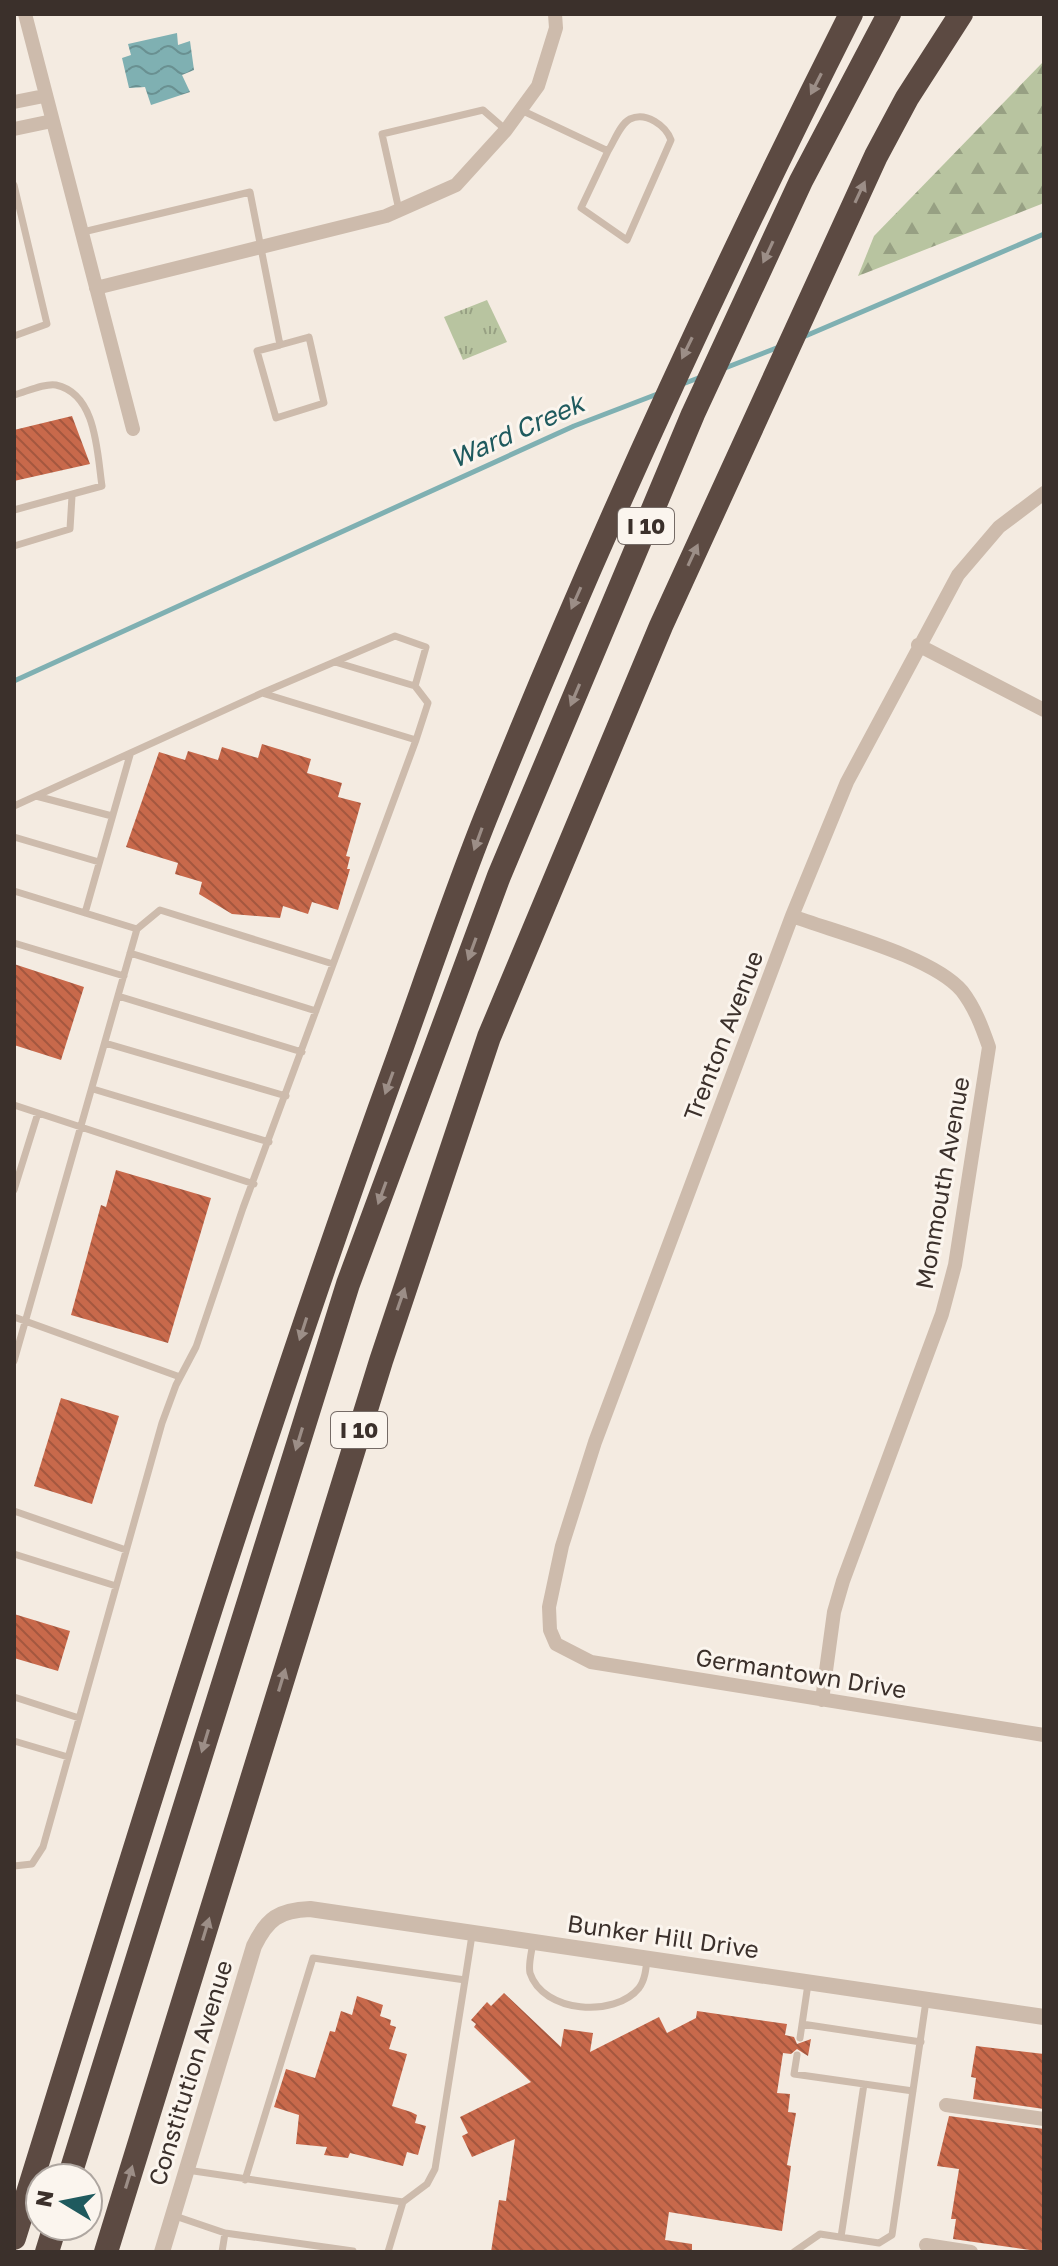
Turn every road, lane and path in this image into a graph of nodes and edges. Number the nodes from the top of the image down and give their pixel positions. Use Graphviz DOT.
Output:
graph roads {
  1 [pos="25,14"];
  2 [pos="555,14"];
  3 [pos="851,14"];
  4 [pos="889,14"];
  5 [pos="961,14"];
  6 [pos="44,96"];
  7 [pos="14,102"];
  8 [pos="521,110"];
  9 [pos="52,121"];
  10 [pos="14,129"];
  11 [pos="506,130"];
  12 [pos="608,151"];
  13 [pos="14,185"];
  14 [pos="399,210"];
  15 [pos="81,233"];
  16 [pos="263,245"];
  17 [pos="96,288"];
  18 [pos="14,336"];
  19 [pos="280,345"];
  20 [pos="14,395"];
  21 [pos="133,429"];
  22 [pos="1044,493"];
  23 [pos="72,496"];
  24 [pos="14,510"];
  25 [pos="14,546"];
  26 [pos="918,645"];
  27 [pos="335,662"];
  28 [pos="415,686"];
  29 [pos="262,693"];
  30 [pos="1044,710"];
  31 [pos="416,740"];
  32 [pos="130,755"];
  33 [pos="36,796"];
  34 [pos="14,806"];
  35 [pos="112,816"];
  36 [pos="14,837"];
  37 [pos="99,862"];
  38 [pos="14,891"];
  39 [pos="85,913"];
  40 [pos="792,916"];
  41 [pos="137,929"];
  42 [pos="14,943"];
  43 [pos="130,953"];
  44 [pos="333,964"];
  45 [pos="124,976"];
  46 [pos="118,996"];
  47 [pos="316,1011"];
  48 [pos="105,1043"];
  49 [pos="302,1052"];
  50 [pos="93,1089"];
  51 [pos="286,1096"];
  52 [pos="14,1105"];
  53 [pos="38,1113"];
  54 [pos="82,1128"];
  55 [pos="269,1142"];
  56 [pos="254,1184"];
  57 [pos="14,1190"];
  58 [pos="14,1317"];
  59 [pos="26,1321"];
  60 [pos="14,1361"];
  61 [pos="180,1377"];
  62 [pos="14,1511"];
  63 [pos="126,1550"];
  64 [pos="14,1554"];
  65 [pos="116,1586"];
  66 [pos="556,1644"];
  67 [pos="14,1697"];
  68 [pos="822,1700"];
  69 [pos="79,1718"];
  70 [pos="1044,1735"];
  71 [pos="14,1741"];
  72 [pos="68,1757"];
  73 [pos="14,1866"];
  74 [pos="276,1914"];
  75 [pos="472,1933"];
  76 [pos="533,1942"];
  77 [pos="647,1959"];
  78 [pos="465,1980"];
  79 [pos="809,1982"];
  80 [pos="927,1999"];
  81 [pos="1044,2017"];
  82 [pos="802,2024"];
  83 [pos="800,2038"];
  84 [pos="921,2042"];
  85 [pos="797,2055"];
  86 [pos="864,2084"];
  87 [pos="913,2091"];
  88 [pos="946,2105"];
  89 [pos="1044,2119"];
  90 [pos="74,2162"];
  91 [pos="187,2170"];
  92 [pos="245,2180"];
  93 [pos="403,2202"];
  94 [pos="173,2216"];
  95 [pos="225,2233"];
  96 [pos="841,2237"];
  97 [pos="14,2238"];
  98 [pos="926,2245"];
  99 [pos="353,2251"];
  100 [pos="106,2252"];
  101 [pos="162,2252"];
  102 [pos="222,2252"];
  103 [pos="388,2252"];
  104 [pos="794,2252"];
  105 [pos="971,2252"];
  1 -- 6 [label="street"];
  2 -- 8 [label="street"];
  3 -- 97 [label="highway, one-way"];
  4 -- 90 [label="highway, I 10, one-way"];
  100 -- 5 [label="highway, I 10, one-way"];
  6 -- 7 [label="street"];
  6 -- 9 [label="street"];
  8 -- 11 [label="street"];
  8 -- 12 [label="lane"];
  9 -- 10 [label="street"];
  9 -- 15 [label="street"];
  11 -- 14 [label="street"];
  11 -- 14 [label="lane"];
  12 -- 12 [label="lane"];
  13 -- 18 [label="lane"];
  14 -- 16 [label="street"];
  15 -- 16 [label="lane"];
  15 -- 17 [label="street"];
  16 -- 17 [label="street"];
  16 -- 19 [label="lane"];
  17 -- 21 [label="street"];
  19 -- 19 [label="lane"];
  20 -- 23 [label="lane"];
  22 -- 26 [label="street, Trenton Avenue"];
  23 -- 24 [label="lane"];
  23 -- 25 [label="lane"];
  26 -- 30 [label="street"];
  26 -- 40 [label="street, Trenton Avenue"];
  27 -- 28 [label="lane"];
  27 -- 28 [label="lane"];
  27 -- 29 [label="lane"];
  28 -- 31 [label="lane"];
  29 -- 31 [label="lane"];
  29 -- 32 [label="lane"];
  31 -- 44 [label="lane"];
  32 -- 33 [label="lane"];
  32 -- 35 [label="lane"];
  33 -- 34 [label="lane"];
  33 -- 35 [label="lane"];
  35 -- 37 [label="lane"];
  36 -- 37 [label="lane"];
  37 -- 39 [label="lane"];
  38 -- 39 [label="lane"];
  39 -- 41 [label="lane"];
  40 -- 66 [label="street, Trenton Avenue"];
  40 -- 68 [label="street, Monmouth Avenue"];
  41 -- 43 [label="lane"];
  41 -- 44 [label="lane"];
  42 -- 45 [label="lane"];
  43 -- 45 [label="lane"];
  43 -- 47 [label="lane"];
  44 -- 47 [label="lane"];
  45 -- 46 [label="lane"];
  46 -- 48 [label="lane"];
  46 -- 49 [label="lane"];
  47 -- 49 [label="lane"];
  48 -- 50 [label="lane"];
  48 -- 51 [label="lane"];
  49 -- 51 [label="lane"];
  50 -- 54 [label="lane"];
  50 -- 55 [label="lane"];
  51 -- 55 [label="lane"];
  52 -- 53 [label="lane"];
  53 -- 54 [label="lane"];
  53 -- 57 [label="lane"];
  54 -- 56 [label="lane"];
  54 -- 59 [label="lane"];
  55 -- 56 [label="lane"];
  56 -- 61 [label="lane"];
  58 -- 59 [label="lane"];
  59 -- 60 [label="lane"];
  59 -- 61 [label="lane"];
  61 -- 63 [label="lane"];
  62 -- 63 [label="lane"];
  63 -- 65 [label="lane"];
  64 -- 65 [label="lane"];
  65 -- 69 [label="lane"];
  66 -- 68 [label="street, Germantown Drive"];
  67 -- 69 [label="lane"];
  68 -- 70 [label="street, Germantown Drive"];
  69 -- 72 [label="lane"];
  71 -- 72 [label="lane"];
  72 -- 73 [label="lane"];
  74 -- 75 [label="street, Bunker Hill Drive"];
  74 -- 91 [label="street, Constitution Avenue"];
  75 -- 76 [label="street, Bunker Hill Drive"];
  75 -- 78 [label="lane"];
  76 -- 77 [label="street, Bunker Hill Drive"];
  76 -- 77 [label="lane"];
  77 -- 79 [label="street, Bunker Hill Drive"];
  78 -- 92 [label="lane"];
  78 -- 93 [label="lane"];
  79 -- 80 [label="street, Bunker Hill Drive"];
  79 -- 82 [label="lane"];
  80 -- 81 [label="street, Bunker Hill Drive"];
  80 -- 84 [label="lane"];
  82 -- 83 [label="lane"];
  82 -- 84 [label="lane"];
  84 -- 87 [label="lane"];
  85 -- 86 [label="lane"];
  86 -- 87 [label="lane"];
  86 -- 96 [label="lane"];
  87 -- 96 [label="lane"];
  88 -- 89 [label="street"];
  91 -- 92 [label="lane"];
  91 -- 94 [label="street, Constitution Avenue"];
  92 -- 93 [label="lane"];
  93 -- 103 [label="lane"];
  94 -- 95 [label="lane"];
  94 -- 101 [label="street, Constitution Avenue"];
  95 -- 99 [label="lane"];
  95 -- 102 [label="lane"];
  96 -- 104 [label="lane"];
  98 -- 105 [label="street"];
}
